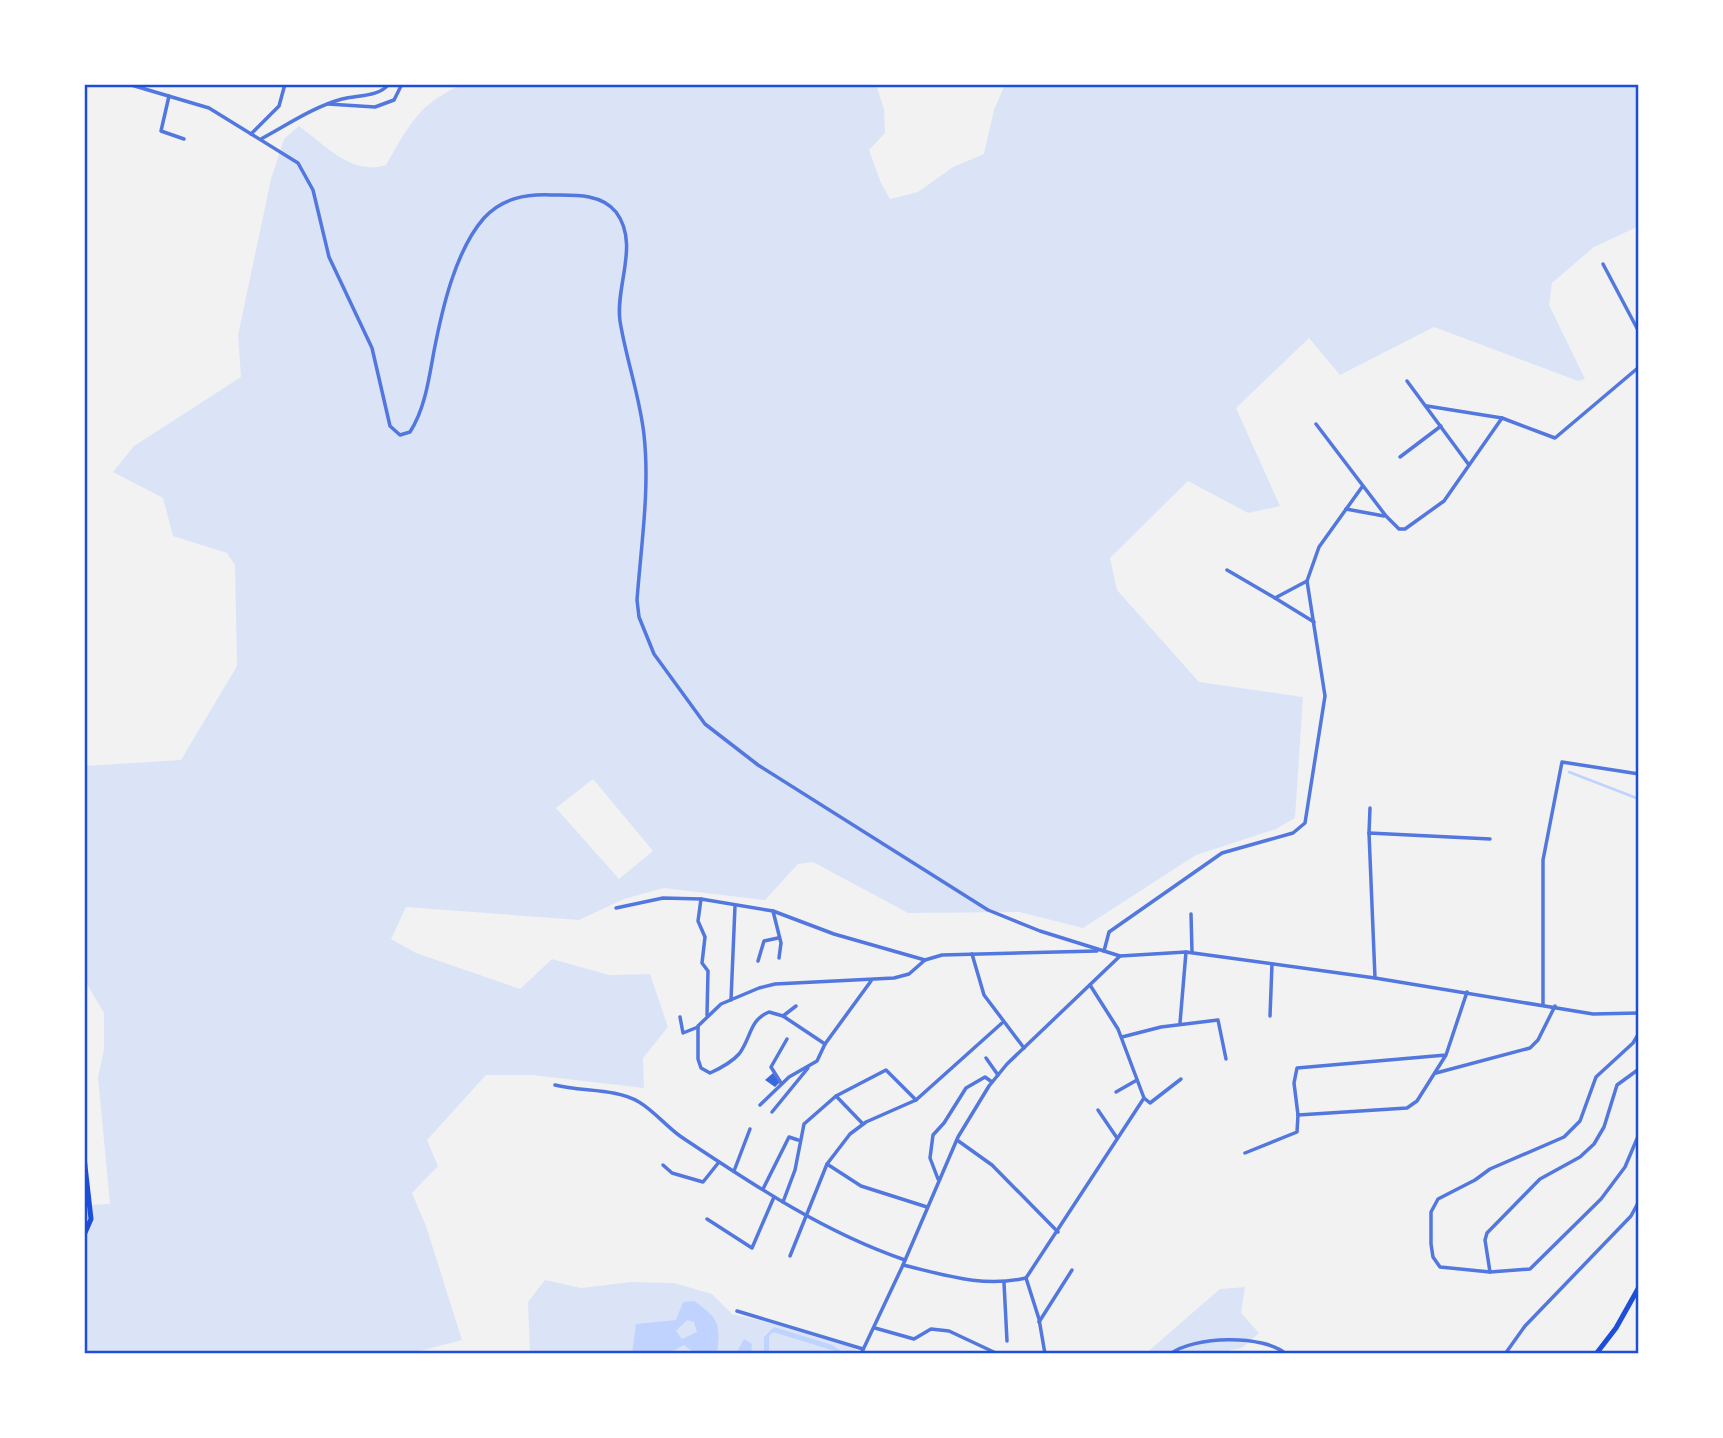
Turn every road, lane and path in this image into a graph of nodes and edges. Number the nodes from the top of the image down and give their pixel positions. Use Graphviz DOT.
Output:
graph roads {
  1 [pos="128,84"];
  2 [pos="285,84"];
  3 [pos="388,84"];
  4 [pos="402,84"];
  5 [pos="169,96"];
  6 [pos="327,104"];
  7 [pos="251,134"];
  8 [pos="184,139"];
  9 [pos="261,139"];
  10 [pos="1603,264"];
  11 [pos="1639,332"];
  12 [pos="1639,367"];
  13 [pos="1408,381"];
  14 [pos="1427,406"];
  15 [pos="1502,418"];
  16 [pos="1316,424"];
  17 [pos="1441,426"];
  18 [pos="1400,457"];
  19 [pos="1469,465"];
  20 [pos="1362,487"];
  21 [pos="1346,509"];
  22 [pos="1386,516"];
  23 [pos="1227,570"];
  24 [pos="1307,581"];
  25 [pos="1275,598"];
  26 [pos="1314,622"];
  27 [pos="1639,774"];
  28 [pos="1370,808"];
  29 [pos="1369,833"];
  30 [pos="1490,839"];
  31 [pos="701,899"];
  32 [pos="735,906"];
  33 [pos="616,908"];
  34 [pos="773,911"];
  35 [pos="1191,914"];
  36 [pos="778,938"];
  37 [pos="1101,951"];
  38 [pos="1186,952"];
  39 [pos="1192,953"];
  40 [pos="972,954"];
  41 [pos="1120,956"];
  42 [pos="779,958"];
  43 [pos="925,960"];
  44 [pos="758,961"];
  45 [pos="1272,964"];
  46 [pos="1376,978"];
  47 [pos="871,981"];
  48 [pos="1090,985"];
  49 [pos="1467,992"];
  50 [pos="731,1000"];
  51 [pos="1543,1004"];
  52 [pos="796,1006"];
  53 [pos="1555,1006"];
  54 [pos="1639,1013"];
  55 [pos="707,1015"];
  56 [pos="783,1016"];
  57 [pos="1270,1016"];
  58 [pos="680,1017"];
  59 [pos="1002,1023"];
  60 [pos="1180,1023"];
  61 [pos="698,1026"];
  62 [pos="1639,1033"];
  63 [pos="1122,1037"];
  64 [pos="787,1039"];
  65 [pos="825,1044"];
  66 [pos="1024,1048"];
  67 [pos="1446,1055"];
  68 [pos="986,1058"];
  69 [pos="1226,1059"];
  70 [pos="809,1066"];
  71 [pos="1639,1069"];
  72 [pos="1436,1073"];
  73 [pos="998,1075"];
  74 [pos="1181,1079"];
  75 [pos="1137,1080"];
  76 [pos="992,1082"];
  77 [pos="782,1083"];
  78 [pos="555,1085"];
  79 [pos="1116,1092"];
  80 [pos="836,1096"];
  81 [pos="1144,1098"];
  82 [pos="916,1100"];
  83 [pos="760,1105"];
  84 [pos="1098,1110"];
  85 [pos="772,1112"];
  86 [pos="1298,1115"];
  87 [pos="863,1124"];
  88 [pos="750,1129"];
  89 [pos="1639,1134"];
  90 [pos="1117,1138"];
  91 [pos="798,1140"];
  92 [pos="957,1140"];
  93 [pos="1245,1153"];
  94 [pos="84,1157"];
  95 [pos="719,1162"];
  96 [pos="827,1164"];
  97 [pos="663,1165"];
  98 [pos="734,1171"];
  99 [pos="939,1179"];
  100 [pos="763,1189"];
  101 [pos="774,1197"];
  102 [pos="1639,1201"];
  103 [pos="783,1202"];
  104 [pos="927,1207"];
  105 [pos="808,1218"];
  106 [pos="707,1219"];
  107 [pos="1058,1232"];
  108 [pos="84,1235"];
  109 [pos="790,1256"];
  110 [pos="904,1263"];
  111 [pos="1072,1270"];
  112 [pos="1490,1272"];
  113 [pos="1026,1278"];
  114 [pos="1004,1283"];
  115 [pos="1639,1287"];
  116 [pos="737,1311"];
  117 [pos="1039,1322"];
  118 [pos="874,1328"];
  119 [pos="1007,1341"];
  120 [pos="862,1352"];
  121 [pos="998,1354"];
  122 [pos="1045,1354"];
  123 [pos="1170,1354"];
  124 [pos="1286,1354"];
  125 [pos="1505,1354"];
  126 [pos="1597,1354"];
  1 -- 5 [label="street"];
  2 -- 7 [label="street"];
  3 -- 6 [label="street"];
  4 -- 6 [label="street"];
  5 -- 7 [label="street"];
  5 -- 8 [label="street"];
  6 -- 9 [label="street"];
  7 -- 9 [label="street"];
  9 -- 37 [label="street"];
  10 -- 11 [label="street"];
  12 -- 15 [label="street"];
  13 -- 14 [label="street"];
  14 -- 15 [label="street"];
  14 -- 17 [label="street"];
  15 -- 19 [label="street"];
  16 -- 20 [label="street"];
  17 -- 18 [label="street"];
  17 -- 19 [label="street"];
  19 -- 22 [label="street"];
  20 -- 21 [label="street"];
  20 -- 22 [label="street"];
  21 -- 22 [label="street"];
  21 -- 24 [label="street"];
  23 -- 25 [label="street"];
  24 -- 25 [label="street"];
  24 -- 26 [label="street"];
  25 -- 26 [label="street"];
  26 -- 37 [label="street"];
  27 -- 51 [label="street"];
  28 -- 29 [label="street"];
  29 -- 30 [label="street"];
  29 -- 46 [label="street"];
  31 -- 32 [label="street"];
  31 -- 33 [label="street"];
  31 -- 55 [label="street"];
  32 -- 34 [label="street"];
  32 -- 50 [label="street"];
  34 -- 36 [label="street"];
  34 -- 43 [label="street"];
  35 -- 39 [label="street"];
  36 -- 42 [label="street"];
  36 -- 44 [label="street"];
  37 -- 40 [label="street"];
  37 -- 41 [label="street"];
  38 -- 39 [label="street"];
  38 -- 41 [label="street"];
  38 -- 60 [label="street"];
  39 -- 45 [label="street"];
  40 -- 43 [label="street"];
  40 -- 59 [label="street"];
  41 -- 48 [label="street"];
  43 -- 47 [label="street"];
  45 -- 46 [label="street"];
  45 -- 57 [label="street"];
  46 -- 49 [label="street"];
  47 -- 50 [label="street"];
  47 -- 65 [label="street"];
  48 -- 63 [label="street"];
  48 -- 66 [label="street"];
  49 -- 51 [label="street"];
  49 -- 67 [label="street"];
  50 -- 55 [label="street"];
  51 -- 53 [label="street"];
  52 -- 56 [label="street"];
  53 -- 54 [label="street"];
  53 -- 72 [label="street"];
  55 -- 61 [label="street"];
  56 -- 61 [label="street"];
  56 -- 65 [label="street"];
  58 -- 61 [label="street"];
  59 -- 66 [label="street"];
  59 -- 82 [label="street"];
  60 -- 63 [label="street"];
  60 -- 69 [label="street"];
  62 -- 112 [label="street"];
  63 -- 75 [label="street"];
  64 -- 77 [label="street"];
  65 -- 70 [label="street"];
  66 -- 73 [label="street"];
  67 -- 72 [label="street"];
  67 -- 86 [label="street"];
  68 -- 73 [label="street"];
  70 -- 77 [label="street"];
  70 -- 85 [label="street"];
  71 -- 112 [label="street"];
  72 -- 86 [label="street"];
  73 -- 76 [label="street"];
  74 -- 81 [label="street"];
  75 -- 79 [label="street"];
  75 -- 81 [label="street"];
  76 -- 92 [label="street"];
  76 -- 99 [label="street"];
  77 -- 83 [label="street"];
  78 -- 95 [label="street"];
  80 -- 82 [label="street"];
  80 -- 87 [label="street"];
  80 -- 91 [label="street"];
  81 -- 90 [label="street"];
  82 -- 87 [label="street"];
  84 -- 90 [label="street"];
  86 -- 93 [label="street"];
  87 -- 96 [label="street"];
  88 -- 98 [label="street"];
  89 -- 112 [label="street"];
  90 -- 107 [label="street"];
  91 -- 100 [label="street"];
  91 -- 103 [label="street"];
  92 -- 99 [label="street"];
  92 -- 107 [label="street"];
  94 -- 108 [label="main road"];
  95 -- 97 [label="street"];
  95 -- 98 [label="street"];
  96 -- 104 [label="street"];
  96 -- 105 [label="street"];
  98 -- 100 [label="street"];
  99 -- 104 [label="street"];
  100 -- 101 [label="street"];
  101 -- 103 [label="street"];
  101 -- 106 [label="street"];
  102 -- 125 [label="street"];
  103 -- 105 [label="street"];
  104 -- 110 [label="street"];
  105 -- 109 [label="street"];
  105 -- 110 [label="street"];
  107 -- 113 [label="street"];
  110 -- 114 [label="street"];
  110 -- 118 [label="street"];
  111 -- 117 [label="street"];
  113 -- 114 [label="street"];
  113 -- 117 [label="street"];
  114 -- 119 [label="street"];
  115 -- 126 [label="main road"];
  116 -- 120 [label="street"];
  117 -- 122 [label="street"];
  118 -- 120 [label="street"];
  118 -- 121 [label="street"];
  123 -- 124 [label="street"];
}
